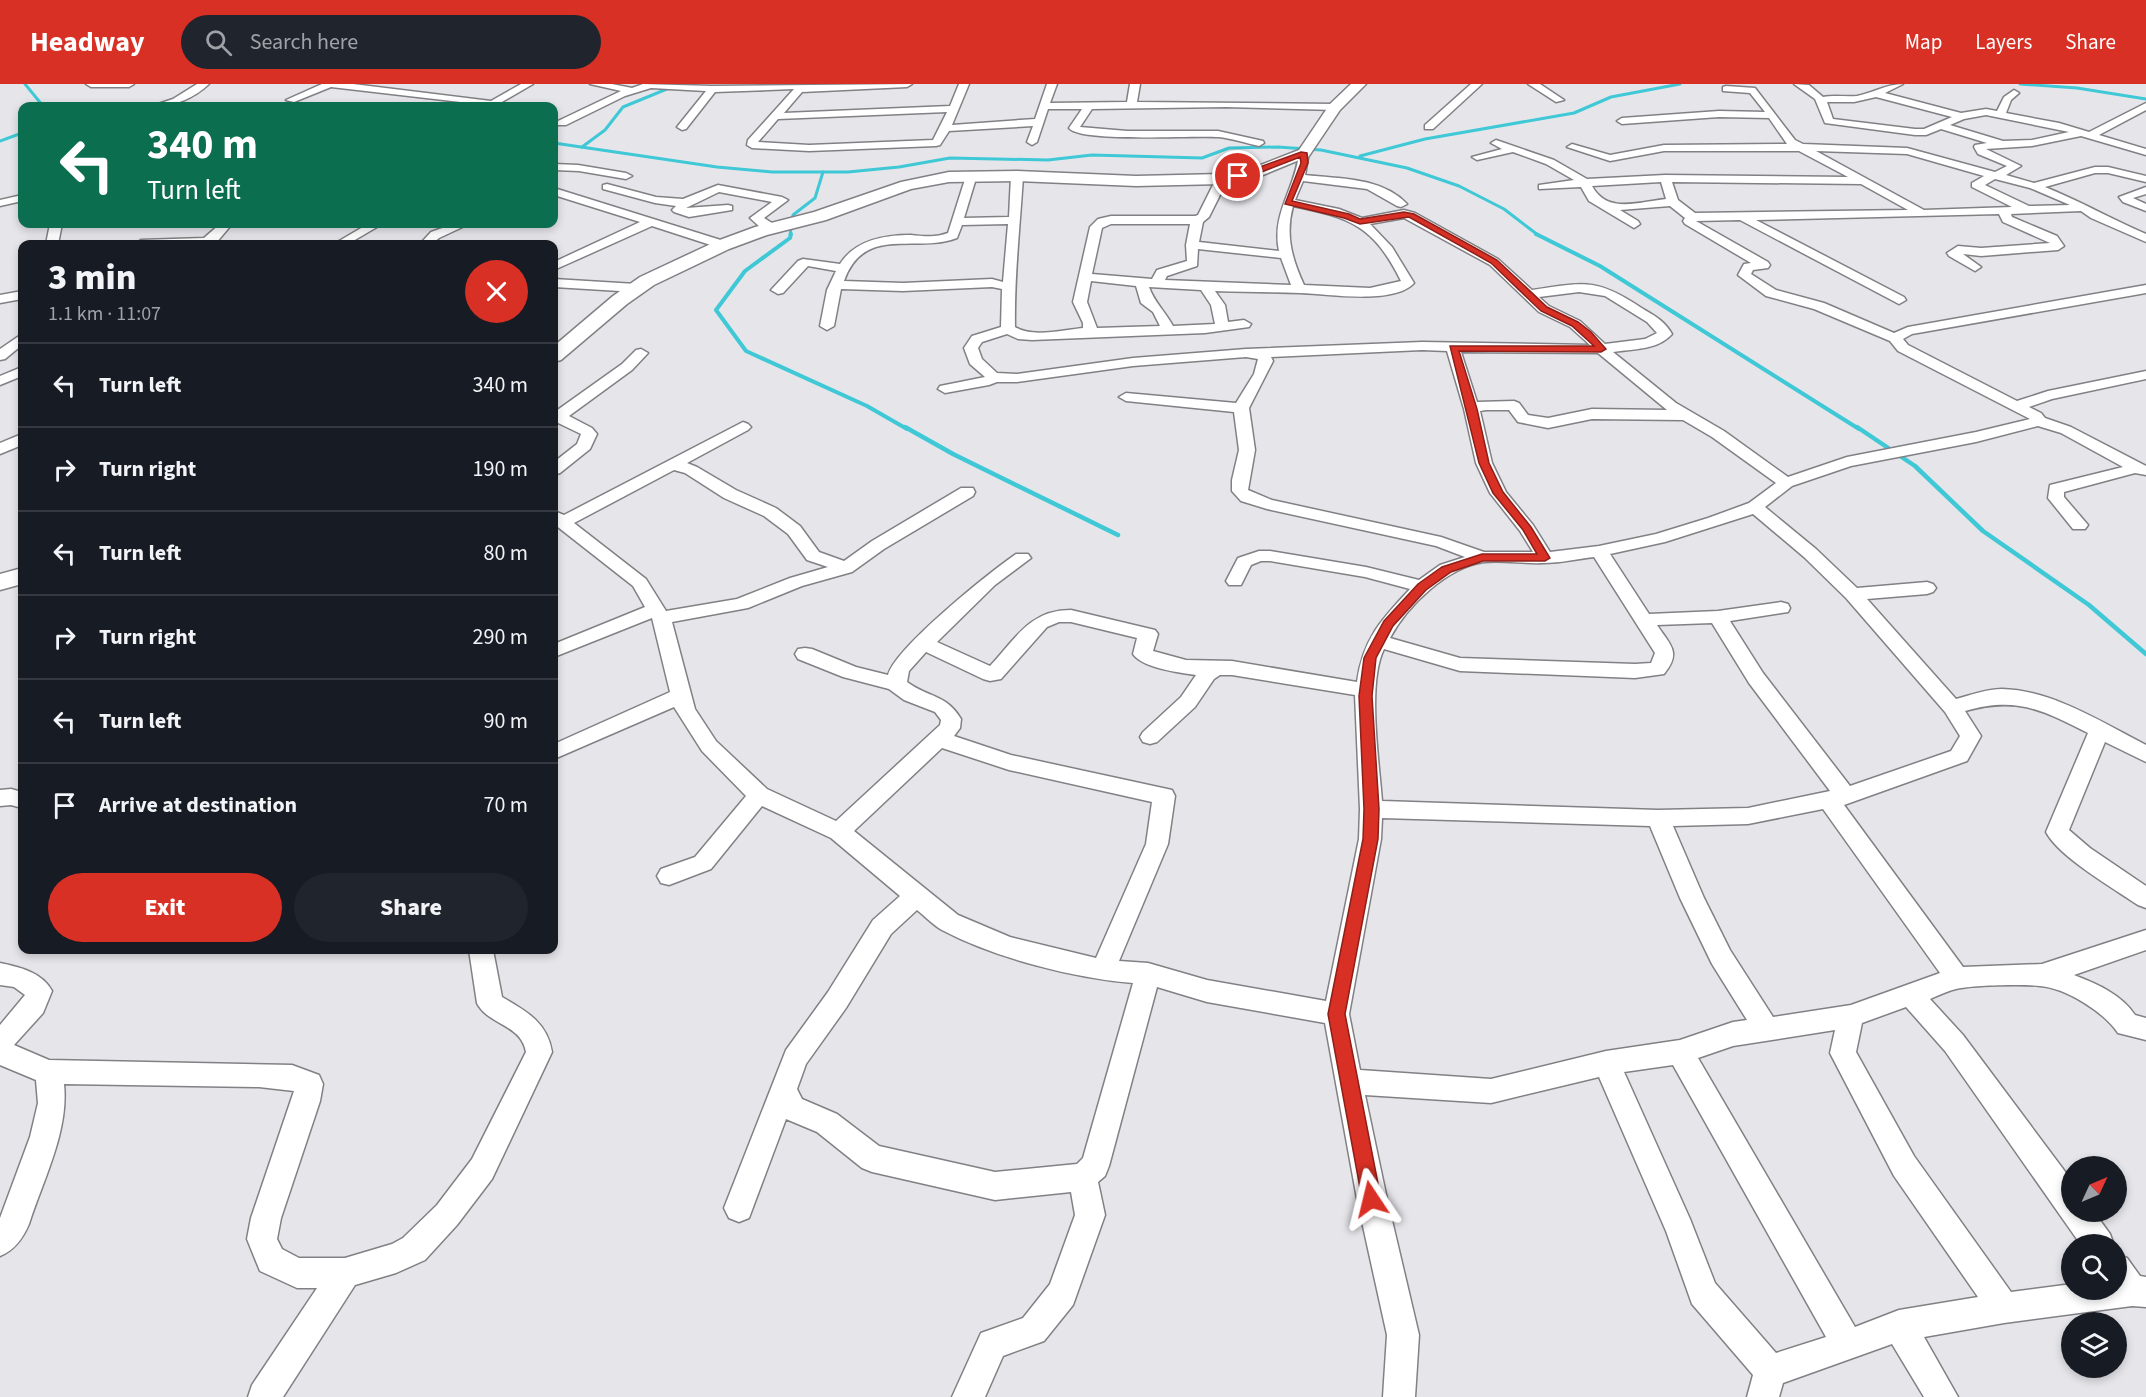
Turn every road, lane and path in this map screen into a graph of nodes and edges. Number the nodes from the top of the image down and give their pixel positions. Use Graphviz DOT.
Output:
graph roads {
  1 [pos="91,84"];
  2 [pos="129,84"];
  3 [pos="204,84"];
  4 [pos="330,84"];
  5 [pos="528,84"];
  6 [pos="595,84"];
  7 [pos="907,84"];
  8 [pos="964,84"];
  9 [pos="1052,84"];
  10 [pos="1135,84"];
  11 [pos="1359,84"];
  12 [pos="1477,84"];
  13 [pos="1533,84"];
  14 [pos="1799,84"];
  15 [pos="803,86"];
  16 [pos="1894,86"];
  17 [pos="712,89"];
  18 [pos="1726,89"];
  19 [pos="630,90"];
  20 [pos="1910,91"];
  21 [pos="2014,93"];
  22 [pos="1876,94"];
  23 [pos="291,100"];
  24 [pos="1559,100"];
  25 [pos="1822,101"];
  26 [pos="168,102"];
  27 [pos="462,102"];
  28 [pos="498,102"];
  29 [pos="1044,106"];
  30 [pos="1089,106"];
  31 [pos="1131,106"];
  32 [pos="2146,106"];
  33 [pos="1335,107"];
  34 [pos="952,109"];
  35 [pos="2001,114"];
  36 [pos="1610,115"];
  37 [pos="778,116"];
  38 [pos="1773,116"];
  39 [pos="1961,116"];
  40 [pos="1622,121"];
  41 [pos="562,123"];
  42 [pos="1942,126"];
  43 [pos="682,127"];
  44 [pos="1429,127"];
  45 [pos="947,128"];
  46 [pos="1041,128"];
  47 [pos="1638,130"];
  48 [pos="1059,131"];
  49 [pos="1082,131"];
  50 [pos="1915,132"];
  51 [pos="2086,134"];
  52 [pos="1651,140"];
  53 [pos="1032,142"];
  54 [pos="1259,143"];
  55 [pos="1496,143"];
  56 [pos="2000,144"];
  57 [pos="1572,147"];
  58 [pos="1664,148"];
  59 [pos="1800,148"];
  60 [pos="1514,149"];
  61 [pos="1305,150"];
  62 [pos="2146,152"];
  63 [pos="1926,155"];
  64 [pos="1477,157"];
  65 [pos="591,160"];
  66 [pos="558,167"];
  67 [pos="577,169"];
  68 [pos="971,175"];
  69 [pos="1995,175"];
  70 [pos="1017,176"];
  71 [pos="1298,177"];
  72 [pos="1665,178"];
  73 [pos="1222,179"];
  74 [pos="2146,179"];
  75 [pos="558,181"];
  76 [pos="1865,181"];
  77 [pos="1584,182"];
  78 [pos="2034,186"];
  79 [pos="607,187"];
  80 [pos="1543,187"];
  81 [pos="2146,190"];
  82 [pos="558,192"];
  83 [pos="18,199"];
  84 [pos="580,200"];
  85 [pos="1288,202"];
  86 [pos="1673,202"];
  87 [pos="0,203"];
  88 [pos="1401,204"];
  89 [pos="681,206"];
  90 [pos="728,208"];
  91 [pos="1608,208"];
  92 [pos="2084,208"];
  93 [pos="2146,208"];
  94 [pos="2027,210"];
  95 [pos="2004,211"];
  96 [pos="1922,213"];
  97 [pos="1692,217"];
  98 [pos="1742,217"];
  99 [pos="2146,218"];
  100 [pos="1014,220"];
  101 [pos="1197,220"];
  102 [pos="956,222"];
  103 [pos="1360,222"];
  104 [pos="651,224"];
  105 [pos="1634,224"];
  106 [pos="2117,225"];
  107 [pos="222,228"];
  108 [pos="369,228"];
  109 [pos="454,228"];
  110 [pos="774,228"];
  111 [pos="1765,229"];
  112 [pos="2146,237"];
  113 [pos="212,240"];
  114 [pos="347,240"];
  115 [pos="430,240"];
  116 [pos="723,245"];
  117 [pos="1192,245"];
  118 [pos="1727,246"];
  119 [pos="1284,255"];
  120 [pos="558,264"];
  121 [pos="1975,267"];
  122 [pos="843,268"];
  123 [pos="1085,278"];
  124 [pos="1141,282"];
  125 [pos="558,283"];
  126 [pos="1157,283"];
  127 [pos="836,285"];
  128 [pos="1008,287"];
  129 [pos="636,288"];
  130 [pos="1205,288"];
  131 [pos="1299,289"];
  132 [pos="2146,289"];
  133 [pos="778,290"];
  134 [pos="1527,295"];
  135 [pos="18,296"];
  136 [pos="0,299"];
  137 [pos="1899,300"];
  138 [pos="1244,324"];
  139 [pos="826,326"];
  140 [pos="1222,327"];
  141 [pos="1008,329"];
  142 [pos="1169,330"];
  143 [pos="1090,332"];
  144 [pos="1895,338"];
  145 [pos="18,341"];
  146 [pos="1453,348"];
  147 [pos="1601,349"];
  148 [pos="2,351"];
  149 [pos="558,353"];
  150 [pos="641,353"];
  151 [pos="1255,353"];
  152 [pos="18,373"];
  153 [pos="2146,375"];
  154 [pos="993,377"];
  155 [pos="0,381"];
  156 [pos="945,390"];
  157 [pos="1126,397"];
  158 [pos="2016,406"];
  159 [pos="1241,408"];
  160 [pos="1472,409"];
  161 [pos="558,415"];
  162 [pos="1684,415"];
  163 [pos="558,417"];
  164 [pos="2039,421"];
  165 [pos="743,427"];
  166 [pos="18,441"];
  167 [pos="0,449"];
  168 [pos="673,464"];
  169 [pos="558,468"];
  170 [pos="2141,470"];
  171 [pos="1786,483"];
  172 [pos="967,492"];
  173 [pos="1755,507"];
  174 [pos="559,519"];
  175 [pos="2079,525"];
  176 [pos="1599,551"];
  177 [pos="1482,557"];
  178 [pos="1022,558"];
  179 [pos="1545,558"];
  180 [pos="846,568"];
  181 [pos="18,577"];
  182 [pos="1235,581"];
  183 [pos="0,582"];
  184 [pos="1422,587"];
  185 [pos="1927,588"];
  186 [pos="1852,594"];
  187 [pos="1781,608"];
  188 [pos="659,614"];
  189 [pos="1718,617"];
  190 [pos="1644,620"];
  191 [pos="1379,641"];
  192 [pos="925,644"];
  193 [pos="558,650"];
  194 [pos="805,654"];
  195 [pos="1214,670"];
  196 [pos="896,684"];
  197 [pos="1366,690"];
  198 [pos="680,696"];
  199 [pos="1952,707"];
  200 [pos="2099,730"];
  201 [pos="1150,738"];
  202 [pos="938,739"];
  203 [pos="558,750"];
  204 [pos="2146,754"];
  205 [pos="759,795"];
  206 [pos="1837,797"];
  207 [pos="0,798"];
  208 [pos="18,799"];
  209 [pos="1371,809"];
  210 [pos="1658,819"];
  211 [pos="839,832"];
  212 [pos="669,876"];
  213 [pos="916,896"];
  214 [pos="2146,898"];
  215 [pos="2146,940"];
  216 [pos="482,954"];
  217 [pos="1103,970"];
  218 [pos="0,974"];
  219 [pos="1148,974"];
  220 [pos="2042,975"];
  221 [pos="1957,978"];
  222 [pos="1910,994"];
  223 [pos="1336,1014"];
  224 [pos="1851,1016"];
  225 [pos="2146,1029"];
  226 [pos="1767,1030"];
  227 [pos="0,1043"];
  228 [pos="0,1051"];
  229 [pos="1680,1053"];
  230 [pos="1606,1063"];
  231 [pos="49,1072"];
  232 [pos="1351,1082"];
  233 [pos="784,1091"];
  234 [pos="1083,1177"];
  235 [pos="2061,1191"];
  236 [pos="739,1208"];
  237 [pos="5,1230"];
  238 [pos="345,1273"];
  239 [pos="2132,1284"];
  240 [pos="2004,1308"];
  241 [pos="1899,1326"];
  242 [pos="1848,1346"];
  243 [pos="1766,1384"];
  244 [pos="264,1397"];
  245 [pos="968,1397"];
  246 [pos="1399,1397"];
  247 [pos="1942,1397"];
  1 -- 2 [label="street"];
  3 -- 26 [label="street"];
  4 -- 23 [label="street"];
  4 -- 27 [label="street"];
  5 -- 28 [label="street"];
  6 -- 19 [label="street"];
  7 -- 15 [label="street"];
  8 -- 34 [label="street"];
  9 -- 29 [label="street"];
  10 -- 31 [label="street"];
  11 -- 33 [label="street"];
  12 -- 44 [label="street"];
  13 -- 24 [label="street"];
  14 -- 25 [label="street"];
  15 -- 17 [label="street"];
  15 -- 37 [label="street"];
  16 -- 20 [label="street"];
  16 -- 22 [label="street"];
  17 -- 19 [label="street"];
  17 -- 43 [label="street"];
  18 -- 38 [label="street"];
  19 -- 41 [label="street"];
  21 -- 35 [label="street"];
  22 -- 25 [label="street"];
  22 -- 39 [label="street"];
  25 -- 50 [label="street"];
  29 -- 30 [label="street"];
  29 -- 46 [label="street"];
  30 -- 31 [label="street"];
  30 -- 49 [label="street"];
  31 -- 33 [label="street"];
  32 -- 51 [label="street"];
  33 -- 61 [label="street"];
  34 -- 37 [label="street"];
  34 -- 45 [label="street"];
  35 -- 39 [label="street"];
  35 -- 51 [label="street"];
  36 -- 40 [label="street"];
  37 -- 45 [label="street"];
  38 -- 40 [label="street"];
  38 -- 59 [label="street"];
  39 -- 42 [label="street"];
  40 -- 47 [label="street"];
  42 -- 50 [label="street"];
  42 -- 56 [label="street"];
  45 -- 46 [label="street"];
  46 -- 53 [label="street"];
  48 -- 49 [label="street"];
  49 -- 54 [label="street"];
  50 -- 63 [label="street"];
  51 -- 56 [label="street"];
  51 -- 62 [label="street"];
  52 -- 58 [label="street"];
  55 -- 60 [label="street"];
  56 -- 69 [label="street"];
  57 -- 58 [label="street"];
  58 -- 59 [label="street"];
  59 -- 63 [label="street"];
  59 -- 76 [label="street"];
  60 -- 64 [label="street"];
  60 -- 77 [label="street"];
  61 -- 71 [label="street"];
  61 -- 73 [label="street"];
  63 -- 69 [label="street"];
  65 -- 67 [label="street"];
  66 -- 67 [label="street"];
  67 -- 75 [label="street"];
  67 -- 79 [label="street"];
  68 -- 70 [label="street"];
  68 -- 102 [label="street"];
  68 -- 110 [label="street"];
  69 -- 78 [label="street"];
  69 -- 94 [label="street"];
  70 -- 73 [label="street"];
  70 -- 100 [label="street"];
  71 -- 85 [label="street"];
  71 -- 88 [label="street"];
  72 -- 76 [label="street"];
  72 -- 77 [label="street"];
  72 -- 86 [label="street"];
  73 -- 101 [label="street"];
  74 -- 78 [label="street"];
  76 -- 96 [label="street"];
  77 -- 80 [label="street"];
  77 -- 91 [label="street"];
  78 -- 92 [label="street"];
  79 -- 84 [label="street"];
  79 -- 89 [label="street"];
  81 -- 93 [label="street"];
  82 -- 84 [label="street"];
  83 -- 87 [label="street"];
  84 -- 104 [label="street"];
  85 -- 103 [label="street"];
  85 -- 119 [label="street"];
  86 -- 91 [label="street"];
  86 -- 97 [label="street"];
  89 -- 90 [label="street"];
  89 -- 104 [label="street"];
  89 -- 110 [label="street"];
  91 -- 105 [label="street"];
  92 -- 94 [label="street"];
  92 -- 106 [label="street"];
  94 -- 95 [label="street"];
  95 -- 96 [label="street"];
  95 -- 121 [label="street"];
  96 -- 98 [label="street"];
  97 -- 98 [label="street"];
  97 -- 118 [label="street"];
  98 -- 111 [label="street"];
  99 -- 106 [label="street"];
  100 -- 102 [label="street"];
  100 -- 128 [label="street"];
  101 -- 117 [label="street"];
  101 -- 123 [label="street"];
  102 -- 122 [label="street"];
  103 -- 131 [label="street"];
  103 -- 134 [label="street"];
  104 -- 116 [label="street"];
  104 -- 120 [label="street"];
  106 -- 112 [label="street"];
  107 -- 113 [label="street"];
  108 -- 114 [label="street"];
  109 -- 115 [label="street"];
  110 -- 116 [label="street"];
  111 -- 118 [label="street"];
  111 -- 137 [label="street"];
  116 -- 129 [label="street"];
  117 -- 119 [label="street"];
  117 -- 126 [label="street"];
  118 -- 144 [label="street"];
  119 -- 131 [label="street"];
  122 -- 127 [label="street"];
  122 -- 133 [label="street"];
  123 -- 124 [label="street"];
  123 -- 143 [label="street"];
  124 -- 126 [label="street"];
  124 -- 142 [label="street"];
  125 -- 129 [label="street"];
  126 -- 130 [label="street"];
  127 -- 128 [label="street"];
  127 -- 139 [label="street"];
  128 -- 141 [label="street"];
  129 -- 149 [label="street"];
  130 -- 131 [label="street"];
  130 -- 140 [label="street"];
  132 -- 144 [label="street"];
  134 -- 147 [label="street"];
  134 -- 147 [label="street"];
  135 -- 136 [label="street"];
  138 -- 140 [label="street"];
  140 -- 142 [label="street"];
  141 -- 143 [label="street"];
  141 -- 154 [label="street"];
  142 -- 143 [label="street"];
  144 -- 158 [label="street"];
  145 -- 148 [label="street"];
  146 -- 147 [label="street"];
  146 -- 151 [label="street"];
  146 -- 160 [label="street"];
  147 -- 162 [label="street"];
  150 -- 161 [label="street"];
  151 -- 154 [label="street"];
  151 -- 159 [label="street"];
  152 -- 155 [label="street"];
  153 -- 158 [label="street"];
  154 -- 156 [label="street"];
  157 -- 159 [label="street"];
  158 -- 164 [label="street"];
  159 -- 177 [label="street"];
  160 -- 162 [label="street"];
  160 -- 179 [label="street"];
  162 -- 171 [label="street"];
  163 -- 169 [label="street"];
  164 -- 170 [label="street"];
  164 -- 171 [label="street"];
  165 -- 168 [label="street"];
  166 -- 167 [label="street"];
  168 -- 174 [label="street"];
  168 -- 180 [label="street"];
  170 -- 175 [label="street"];
  171 -- 173 [label="street"];
  172 -- 180 [label="street"];
  173 -- 176 [label="street"];
  173 -- 186 [label="street"];
  174 -- 188 [label="street"];
  176 -- 179 [label="street"];
  176 -- 190 [label="street"];
  177 -- 179 [label="street"];
  177 -- 184 [label="street"];
  178 -- 192 [label="street"];
  180 -- 188 [label="street"];
  181 -- 183 [label="street"];
  182 -- 184 [label="street"];
  184 -- 191 [label="street"];
  185 -- 186 [label="street"];
  186 -- 199 [label="street"];
  187 -- 189 [label="street"];
  188 -- 193 [label="street"];
  188 -- 198 [label="street"];
  189 -- 190 [label="street"];
  189 -- 206 [label="street"];
  190 -- 191 [label="street"];
  191 -- 197 [label="street"];
  192 -- 195 [label="street"];
  192 -- 196 [label="street"];
  194 -- 196 [label="street"];
  195 -- 197 [label="street"];
  195 -- 201 [label="street"];
  196 -- 202 [label="street"];
  197 -- 209 [label="street"];
  198 -- 203 [label="street"];
  198 -- 205 [label="street"];
  199 -- 200 [label="street"];
  199 -- 206 [label="street"];
  200 -- 204 [label="street"];
  200 -- 214 [label="street"];
  202 -- 211 [label="street"];
  202 -- 217 [label="street"];
  205 -- 211 [label="street"];
  205 -- 212 [label="street"];
  206 -- 210 [label="street"];
  206 -- 221 [label="street"];
  207 -- 208 [label="street"];
  209 -- 210 [label="street"];
  209 -- 223 [label="street"];
  210 -- 226 [label="street"];
  211 -- 213 [label="street"];
  213 -- 217 [label="street"];
  213 -- 233 [label="street"];
  215 -- 220 [label="street"];
  216 -- 238 [label="street"];
  217 -- 219 [label="street"];
  218 -- 227 [label="street"];
  219 -- 223 [label="street"];
  219 -- 234 [label="street"];
  220 -- 221 [label="street"];
  220 -- 225 [label="street"];
  221 -- 222 [label="street"];
  222 -- 224 [label="street"];
  222 -- 235 [label="street"];
  223 -- 232 [label="street"];
  224 -- 226 [label="street"];
  224 -- 240 [label="street"];
  226 -- 229 [label="street"];
  228 -- 231 [label="street"];
  229 -- 230 [label="street"];
  229 -- 242 [label="street"];
  230 -- 232 [label="street"];
  230 -- 243 [label="street"];
  231 -- 237 [label="street"];
  231 -- 238 [label="street"];
  232 -- 246 [label="street"];
  233 -- 234 [label="street"];
  233 -- 236 [label="street"];
  234 -- 245 [label="street"];
  238 -- 244 [label="street"];
  239 -- 240 [label="street"];
  240 -- 241 [label="street"];
  241 -- 242 [label="street"];
  241 -- 247 [label="street"];
  242 -- 243 [label="street"];
}
